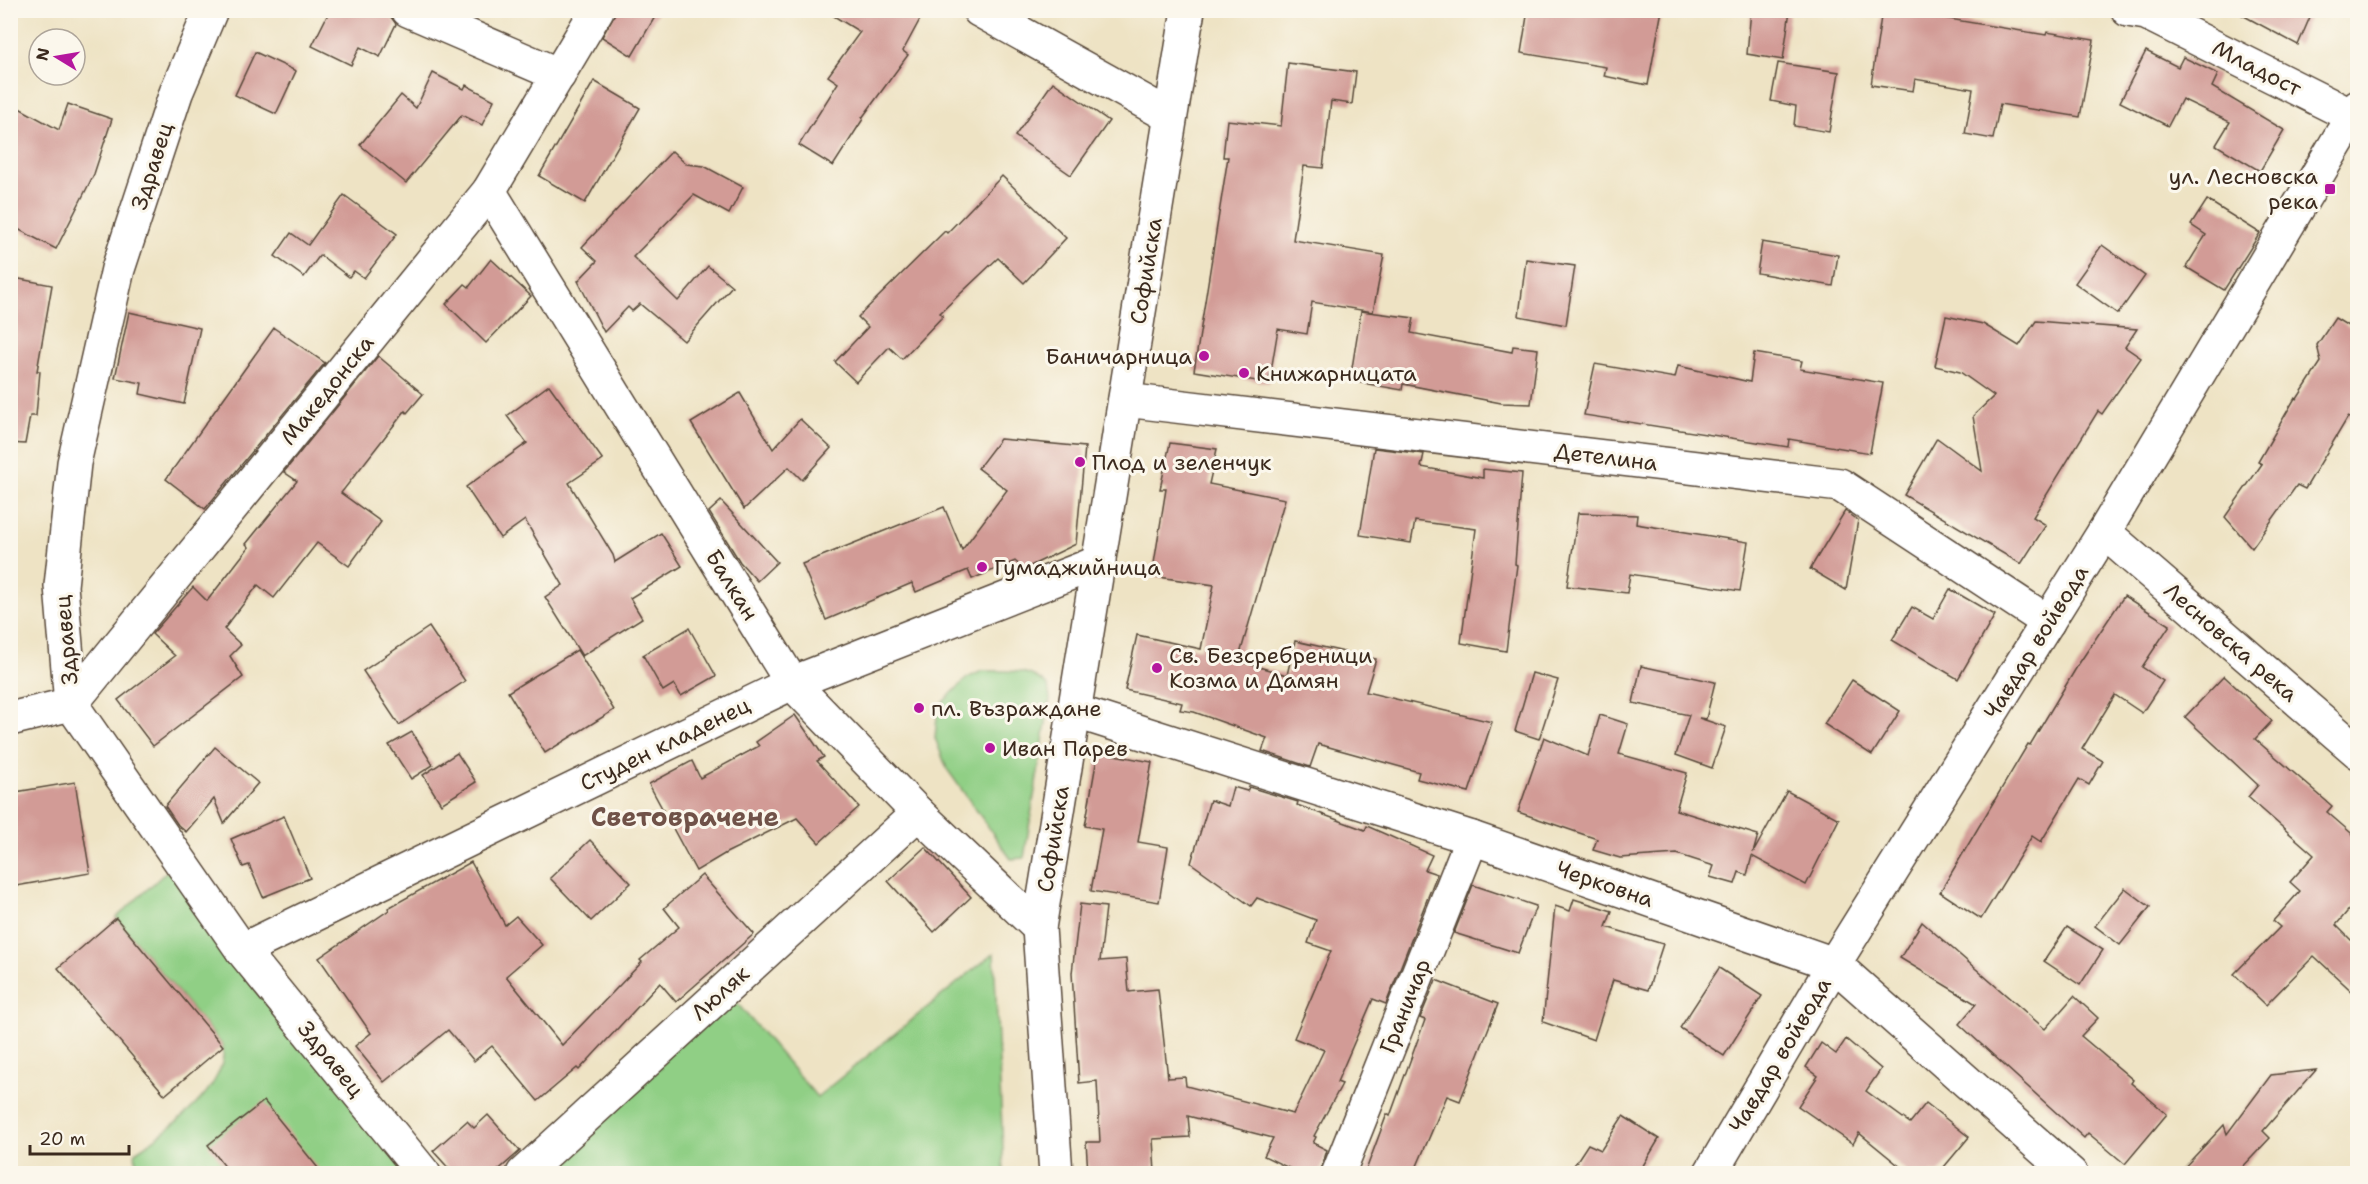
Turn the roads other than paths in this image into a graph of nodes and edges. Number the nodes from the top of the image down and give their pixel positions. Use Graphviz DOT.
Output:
graph roads {
  1 [pos="211,10"];
  2 [pos="408,10"];
  3 [pos="597,10"];
  4 [pos="978,10"];
  5 [pos="1188,10"];
  6 [pos="2128,10"];
  7 [pos="559,75"];
  8 [pos="2355,112"];
  9 [pos="1170,116"];
  10 [pos="489,191"];
  11 [pos="1125,400"];
  12 [pos="2104,532"];
  13 [pos="1099,562"];
  14 [pos="2048,622"];
  15 [pos="792,683"];
  16 [pos="71,704"];
  17 [pos="1074,711"];
  18 [pos="10,719"];
  19 [pos="2358,752"];
  20 [pos="918,813"];
  21 [pos="1472,838"];
  22 [pos="1039,928"];
  23 [pos="242,950"];
  24 [pos="1834,964"];
  25 [pos="424,1173"];
  26 [pos="523,1173"];
  27 [pos="1056,1173"];
  28 [pos="1338,1173"];
  29 [pos="1710,1173"];
  30 [pos="2071,1173"];
  1 -- 16 [label="street, Здравец"];
  2 -- 7 [label="street"];
  3 -- 7 [label="street, Македонска"];
  4 -- 9 [label="street"];
  5 -- 9 [label="street, Софийска"];
  6 -- 8 [label="street, Младост"];
  7 -- 10 [label="street, Македонска"];
  8 -- 12 [label="street, Чавдар войвода"];
  9 -- 11 [label="street, Софийска"];
  10 -- 15 [label="street, Балкан"];
  10 -- 16 [label="street, Македонска"];
  11 -- 13 [label="street, Софийска"];
  11 -- 14 [label="street, Детелина"];
  12 -- 14 [label="street, Чавдар войвода"];
  12 -- 19 [label="street, Лесновска река"];
  13 -- 15 [label="street, Студен кладенец"];
  13 -- 17 [label="street, Софийска"];
  14 -- 24 [label="street, Чавдар войвода"];
  15 -- 20 [label="street, Балкан"];
  15 -- 23 [label="street, Студен кладенец"];
  16 -- 18 [label="street"];
  16 -- 23 [label="street, Здравец"];
  17 -- 21 [label="street, Черковна"];
  17 -- 22 [label="street, Софийска"];
  20 -- 22 [label="street, Балкан"];
  20 -- 26 [label="street, Люляк"];
  21 -- 24 [label="street, Черковна"];
  21 -- 28 [label="street, Граничар"];
  22 -- 27 [label="street, Софийска"];
  23 -- 25 [label="street, Здравец"];
  24 -- 29 [label="street, Чавдар войвода"];
  24 -- 30 [label="street, Черковна"];
}
